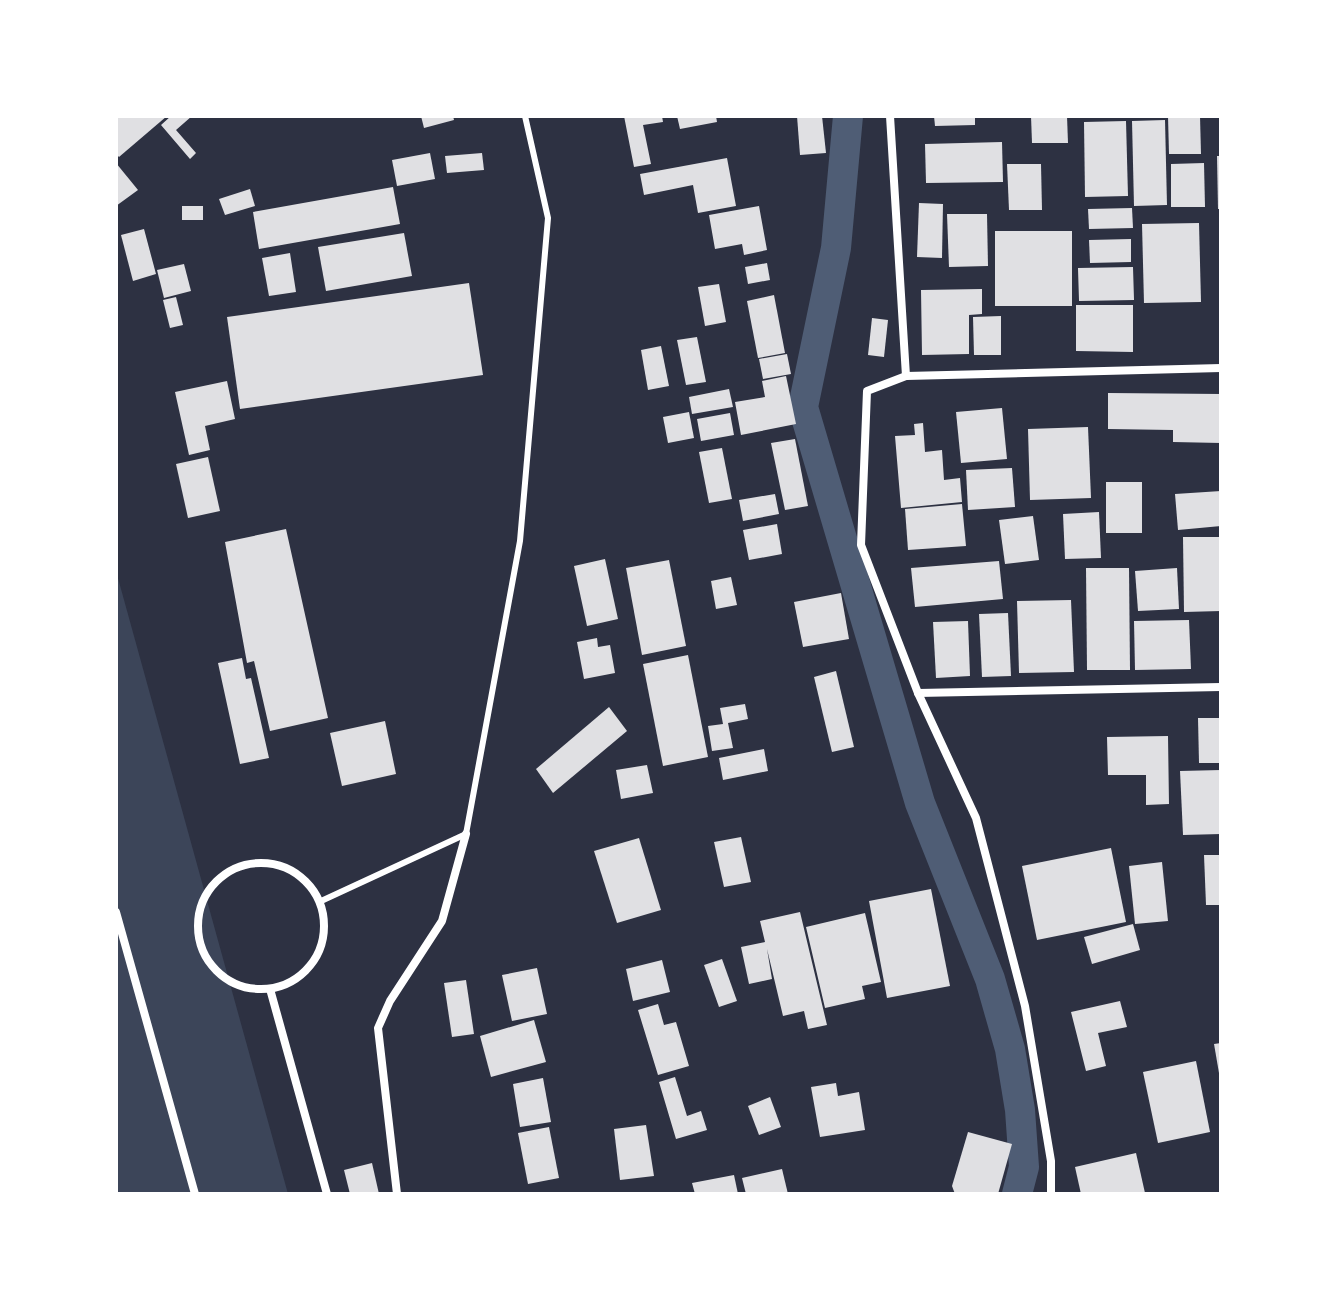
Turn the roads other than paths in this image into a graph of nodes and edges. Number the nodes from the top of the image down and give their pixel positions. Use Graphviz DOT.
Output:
graph roads {
  1 [pos="525,116"];
  2 [pos="890,116"];
  3 [pos="1221,368"];
  4 [pos="906,376"];
  5 [pos="1221,687"];
  6 [pos="918,693"];
  7 [pos="466,834"];
  8 [pos="319,902"];
  9 [pos="116,912"];
  10 [pos="118,926"];
  11 [pos="270,989"];
  12 [pos="195,1194"];
  13 [pos="327,1194"];
  14 [pos="397,1194"];
  15 [pos="1051,1194"];
  1 -- 7 [label="lane"];
  2 -- 4 [label="street"];
  3 -- 4 [label="street"];
  4 -- 6 [label="street"];
  5 -- 6 [label="street"];
  6 -- 15 [label="street"];
  7 -- 8 [label="lane"];
  7 -- 14 [label="street"];
  8 -- 11 [label="street"];
  8 -- 11 [label="street"];
  9 -- 10 [label="street"];
  10 -- 12 [label="street"];
  11 -- 13 [label="street"];
}
